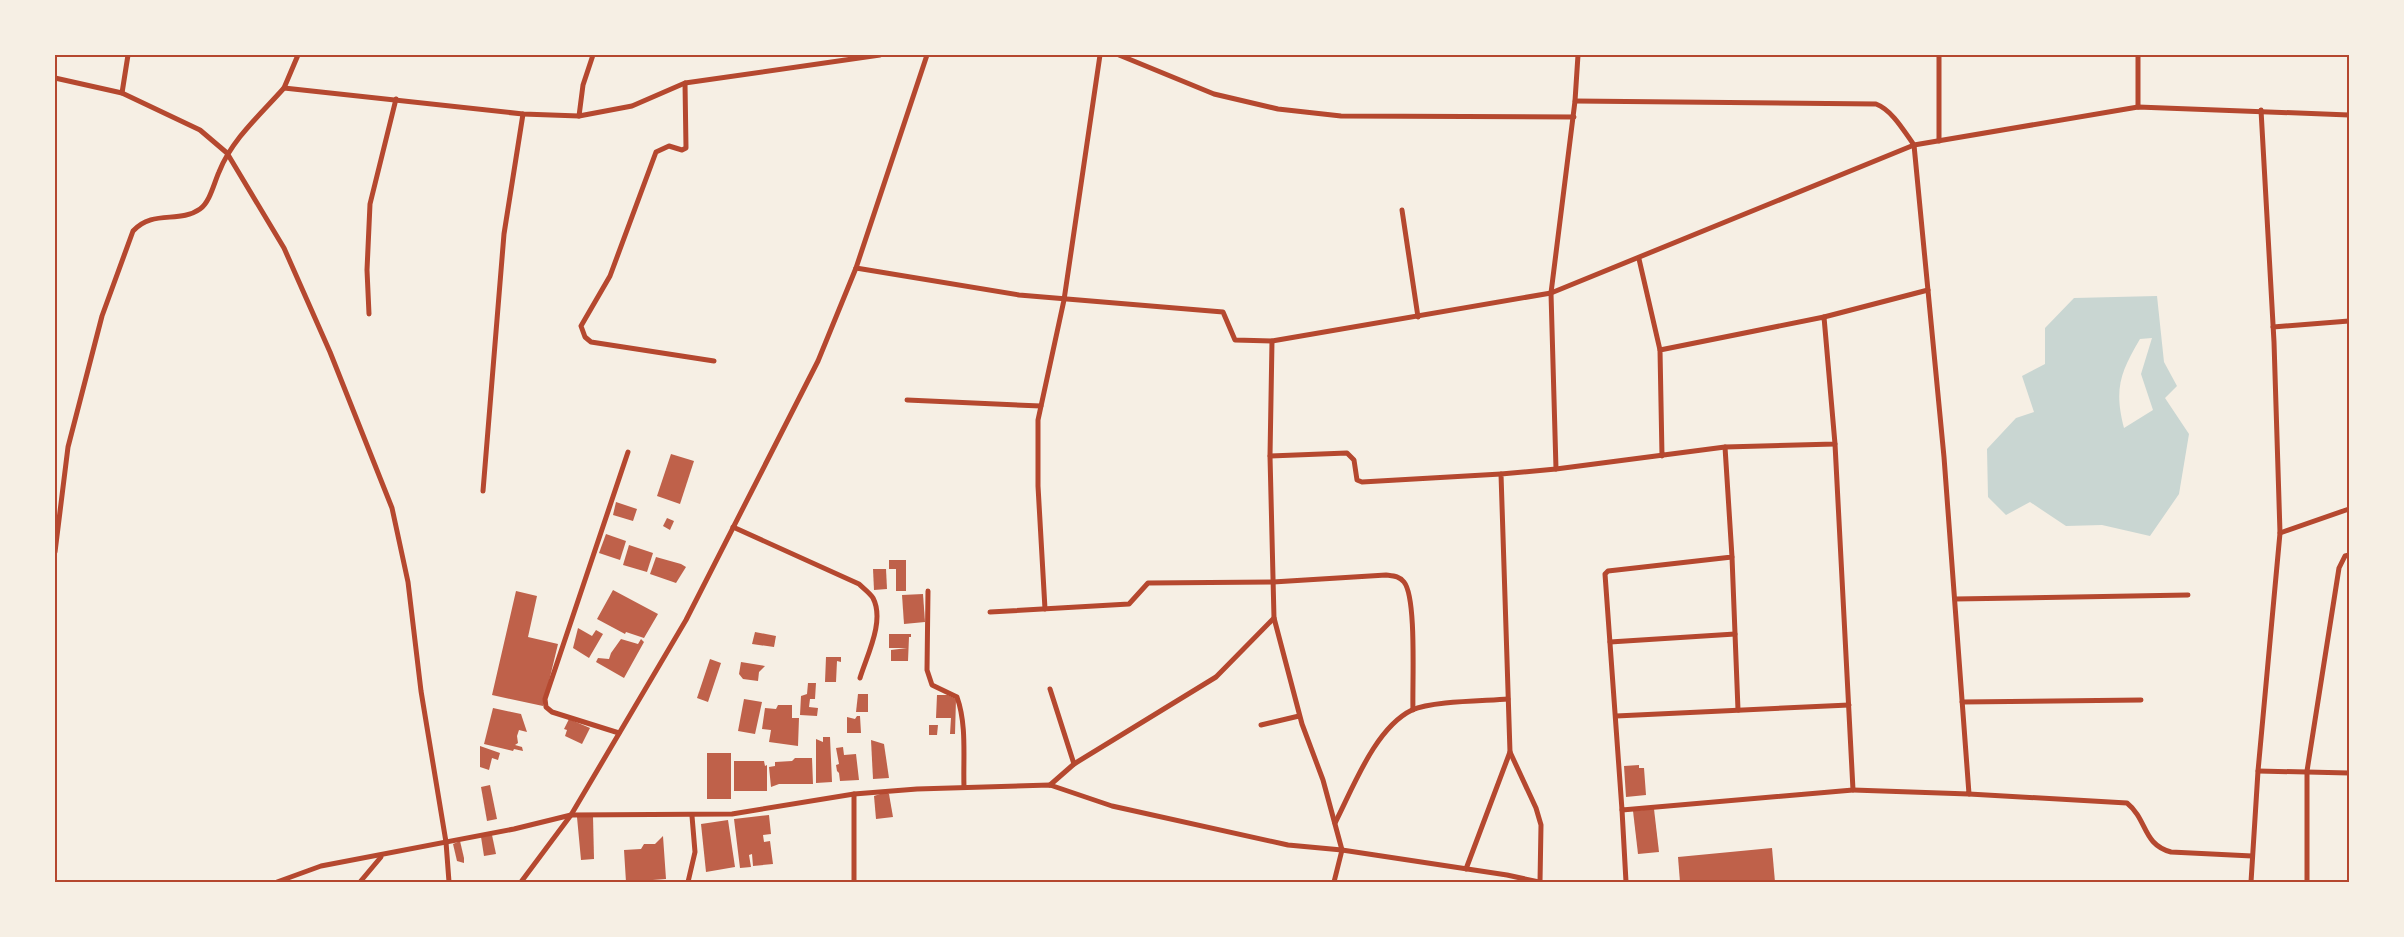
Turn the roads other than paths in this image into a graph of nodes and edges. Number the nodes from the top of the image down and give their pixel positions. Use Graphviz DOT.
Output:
graph roads {
  1 [pos="128,55"];
  2 [pos="298,55"];
  3 [pos="593,55"];
  4 [pos="880,55"];
  5 [pos="926,55"];
  6 [pos="1100,55"];
  7 [pos="1119,55"];
  8 [pos="1578,55"];
  9 [pos="1939,55"];
  10 [pos="2138,55"];
  11 [pos="55,78"];
  12 [pos="685,83"];
  13 [pos="284,88"];
  14 [pos="122,93"];
  15 [pos="396,99"];
  16 [pos="1575,101"];
  17 [pos="2138,107"];
  18 [pos="2261,110"];
  19 [pos="523,114"];
  20 [pos="2349,115"];
  21 [pos="579,116"];
  22 [pos="1574,117"];
  23 [pos="1939,141"];
  24 [pos="1914,145"];
  25 [pos="226,153"];
  26 [pos="1402,210"];
  27 [pos="1639,258"];
  28 [pos="856,268"];
  29 [pos="1928,290"];
  30 [pos="1551,293"];
  31 [pos="1064,300"];
  32 [pos="369,314"];
  33 [pos="1418,317"];
  34 [pos="1824,317"];
  35 [pos="2349,321"];
  36 [pos="2273,327"];
  37 [pos="1272,341"];
  38 [pos="1660,350"];
  39 [pos="714,361"];
  40 [pos="907,400"];
  41 [pos="1041,406"];
  42 [pos="1835,444"];
  43 [pos="1725,447"];
  44 [pos="628,452"];
  45 [pos="1270,456"];
  46 [pos="1662,456"];
  47 [pos="1556,469"];
  48 [pos="1501,474"];
  49 [pos="483,491"];
  50 [pos="2349,510"];
  51 [pos="733,528"];
  52 [pos="2280,533"];
  53 [pos="55,552"];
  54 [pos="2349,555"];
  55 [pos="1732,557"];
  56 [pos="1273,582"];
  57 [pos="928,590"];
  58 [pos="2188,595"];
  59 [pos="1955,599"];
  60 [pos="1045,609"];
  61 [pos="990,612"];
  62 [pos="1274,618"];
  63 [pos="1735,634"];
  64 [pos="1610,642"];
  65 [pos="860,678"];
  66 [pos="1050,689"];
  67 [pos="1508,699"];
  68 [pos="2141,700"];
  69 [pos="1962,702"];
  70 [pos="1848,705"];
  71 [pos="1413,710"];
  72 [pos="1738,710"];
  73 [pos="1299,716"];
  74 [pos="1616,716"];
  75 [pos="1262,725"];
  76 [pos="619,733"];
  77 [pos="1510,752"];
  78 [pos="1074,764"];
  79 [pos="2258,771"];
  80 [pos="2307,771"];
  81 [pos="2349,774"];
  82 [pos="1050,785"];
  83 [pos="964,787"];
  84 [pos="1853,790"];
  85 [pos="854,794"];
  86 [pos="1970,794"];
  87 [pos="1622,810"];
  88 [pos="571,815"];
  89 [pos="692,816"];
  90 [pos="1335,823"];
  91 [pos="446,842"];
  92 [pos="1342,850"];
  93 [pos="381,856"];
  94 [pos="2252,856"];
  95 [pos="1466,869"];
  96 [pos="277,882"];
  97 [pos="360,882"];
  98 [pos="449,882"];
  99 [pos="521,882"];
  100 [pos="688,882"];
  101 [pos="854,882"];
  102 [pos="1334,882"];
  103 [pos="1540,882"];
  104 [pos="1626,882"];
  105 [pos="2250,882"];
  106 [pos="2307,882"];
  1 -- 14 [label="street"];
  2 -- 13 [label="street"];
  3 -- 21 [label="street"];
  4 -- 12 [label="street"];
  5 -- 28 [label="street"];
  6 -- 31 [label="street"];
  7 -- 22 [label="street"];
  8 -- 16 [label="street"];
  9 -- 23 [label="street"];
  10 -- 17 [label="street"];
  11 -- 14 [label="street"];
  12 -- 21 [label="street"];
  12 -- 39 [label="street"];
  13 -- 15 [label="street"];
  13 -- 25 [label="street"];
  14 -- 25 [label="street"];
  15 -- 19 [label="street"];
  15 -- 32 [label="street"];
  16 -- 22 [label="street"];
  16 -- 24 [label="street"];
  17 -- 18 [label="street"];
  17 -- 23 [label="street"];
  18 -- 20 [label="street"];
  18 -- 36 [label="street"];
  19 -- 21 [label="street"];
  19 -- 49 [label="street"];
  22 -- 30 [label="street"];
  23 -- 24 [label="street"];
  24 -- 27 [label="street"];
  24 -- 29 [label="street"];
  25 -- 53 [label="street"];
  25 -- 91 [label="street"];
  26 -- 33 [label="street"];
  27 -- 30 [label="street"];
  27 -- 38 [label="street"];
  28 -- 31 [label="street"];
  28 -- 51 [label="street"];
  29 -- 34 [label="street"];
  29 -- 59 [label="street"];
  30 -- 33 [label="street"];
  30 -- 47 [label="street"];
  31 -- 37 [label="street"];
  31 -- 41 [label="street"];
  33 -- 37 [label="street"];
  34 -- 38 [label="street"];
  34 -- 42 [label="street"];
  35 -- 36 [label="street"];
  36 -- 52 [label="street"];
  37 -- 45 [label="street"];
  38 -- 46 [label="street"];
  40 -- 41 [label="street"];
  41 -- 60 [label="street"];
  42 -- 43 [label="street"];
  42 -- 70 [label="street"];
  43 -- 46 [label="street"];
  43 -- 55 [label="street"];
  44 -- 76 [label="street"];
  45 -- 48 [label="street"];
  45 -- 56 [label="street"];
  46 -- 47 [label="street"];
  47 -- 48 [label="street"];
  48 -- 67 [label="street"];
  50 -- 52 [label="street"];
  51 -- 65 [label="street"];
  51 -- 76 [label="street"];
  52 -- 79 [label="street"];
  54 -- 80 [label="street"];
  55 -- 63 [label="street"];
  55 -- 64 [label="street"];
  56 -- 60 [label="street"];
  56 -- 62 [label="street"];
  56 -- 71 [label="street"];
  57 -- 83 [label="street"];
  58 -- 59 [label="street"];
  59 -- 69 [label="street"];
  60 -- 61 [label="street"];
  62 -- 73 [label="street"];
  62 -- 78 [label="street"];
  63 -- 64 [label="street"];
  63 -- 72 [label="street"];
  64 -- 74 [label="street"];
  66 -- 78 [label="street"];
  67 -- 71 [label="street"];
  67 -- 77 [label="street"];
  68 -- 69 [label="street"];
  69 -- 86 [label="street"];
  70 -- 72 [label="street"];
  70 -- 84 [label="street"];
  71 -- 90 [label="street"];
  72 -- 74 [label="street"];
  73 -- 75 [label="street"];
  73 -- 90 [label="street"];
  74 -- 87 [label="street"];
  76 -- 88 [label="street"];
  77 -- 95 [label="street"];
  77 -- 103 [label="street"];
  78 -- 82 [label="street"];
  79 -- 80 [label="street"];
  79 -- 94 [label="street"];
  80 -- 81 [label="street"];
  80 -- 106 [label="street"];
  82 -- 83 [label="street"];
  82 -- 92 [label="street"];
  83 -- 85 [label="street"];
  84 -- 86 [label="street"];
  84 -- 87 [label="street"];
  85 -- 89 [label="street"];
  85 -- 101 [label="street"];
  86 -- 94 [label="street"];
  87 -- 104 [label="street"];
  88 -- 89 [label="street"];
  88 -- 91 [label="street"];
  88 -- 99 [label="street"];
  89 -- 100 [label="street"];
  90 -- 92 [label="street"];
  91 -- 93 [label="street"];
  91 -- 98 [label="street"];
  92 -- 95 [label="street"];
  92 -- 102 [label="street"];
  93 -- 96 [label="street"];
  93 -- 97 [label="street"];
  94 -- 105 [label="street"];
  95 -- 103 [label="street"];
}
